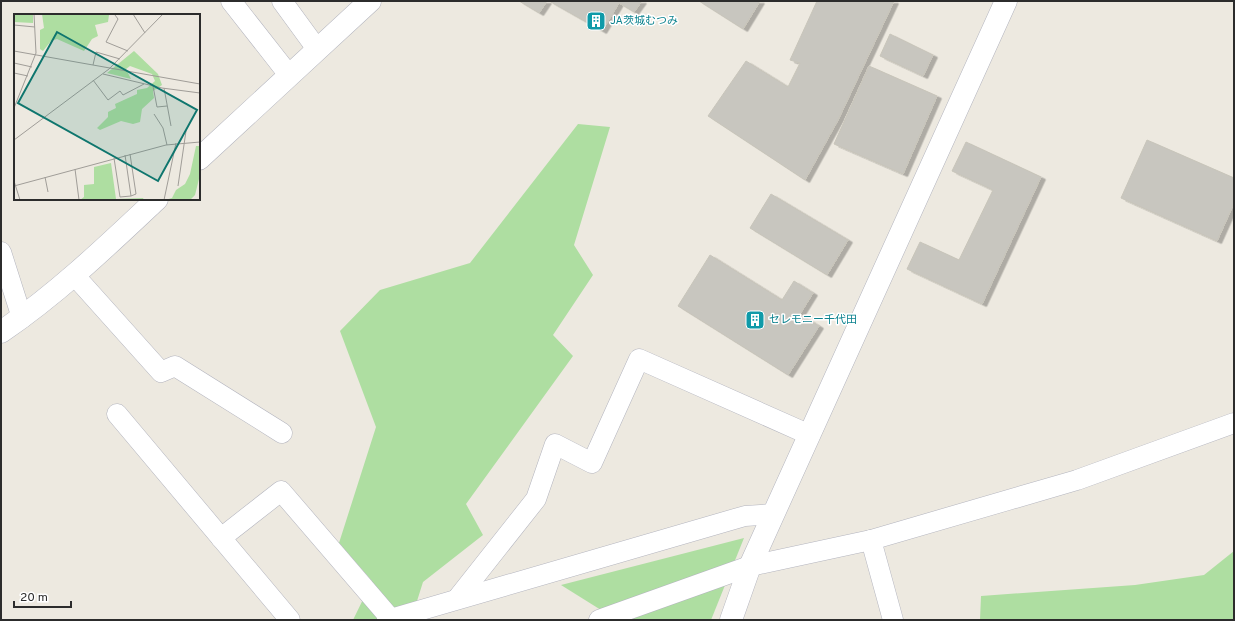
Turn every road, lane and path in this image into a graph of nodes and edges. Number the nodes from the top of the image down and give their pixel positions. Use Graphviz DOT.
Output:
graph roads {
  1 [pos="231,1"];
  2 [pos="282,1"];
  3 [pos="370,1"];
  4 [pos="1006,1"];
  5 [pos="317,49"];
  6 [pos="289,75"];
  7 [pos="200,158"];
  8 [pos="156,200"];
  9 [pos="1,252"];
  10 [pos="75,276"];
  11 [pos="22,318"];
  12 [pos="1,332"];
  13 [pos="117,414"];
  14 [pos="1234,424"];
  15 [pos="282,433"];
  16 [pos="810,434"];
  17 [pos="774,514"];
  18 [pos="221,538"];
  19 [pos="871,540"];
  20 [pos="750,566"];
  21 [pos="457,599"];
  22 [pos="389,619"];
  23 [pos="290,620"];
  24 [pos="599,620"];
  25 [pos="731,620"];
  26 [pos="893,620"];
  1 -- 6 [label="street"];
  2 -- 5 [label="street"];
  3 -- 5 [label="street"];
  4 -- 16 [label="street"];
  5 -- 6 [label="street"];
  6 -- 7 [label="street"];
  8 -- 10 [label="street"];
  9 -- 11 [label="street"];
  10 -- 11 [label="street"];
  10 -- 15 [label="street"];
  11 -- 12 [label="street"];
  13 -- 18 [label="street"];
  14 -- 19 [label="street"];
  16 -- 17 [label="street"];
  16 -- 21 [label="street"];
  17 -- 20 [label="street"];
  17 -- 21 [label="street"];
  18 -- 22 [label="street"];
  18 -- 23 [label="street"];
  19 -- 20 [label="street"];
  19 -- 26 [label="street"];
  20 -- 24 [label="street"];
  20 -- 25 [label="street"];
  21 -- 22 [label="street"];
}
